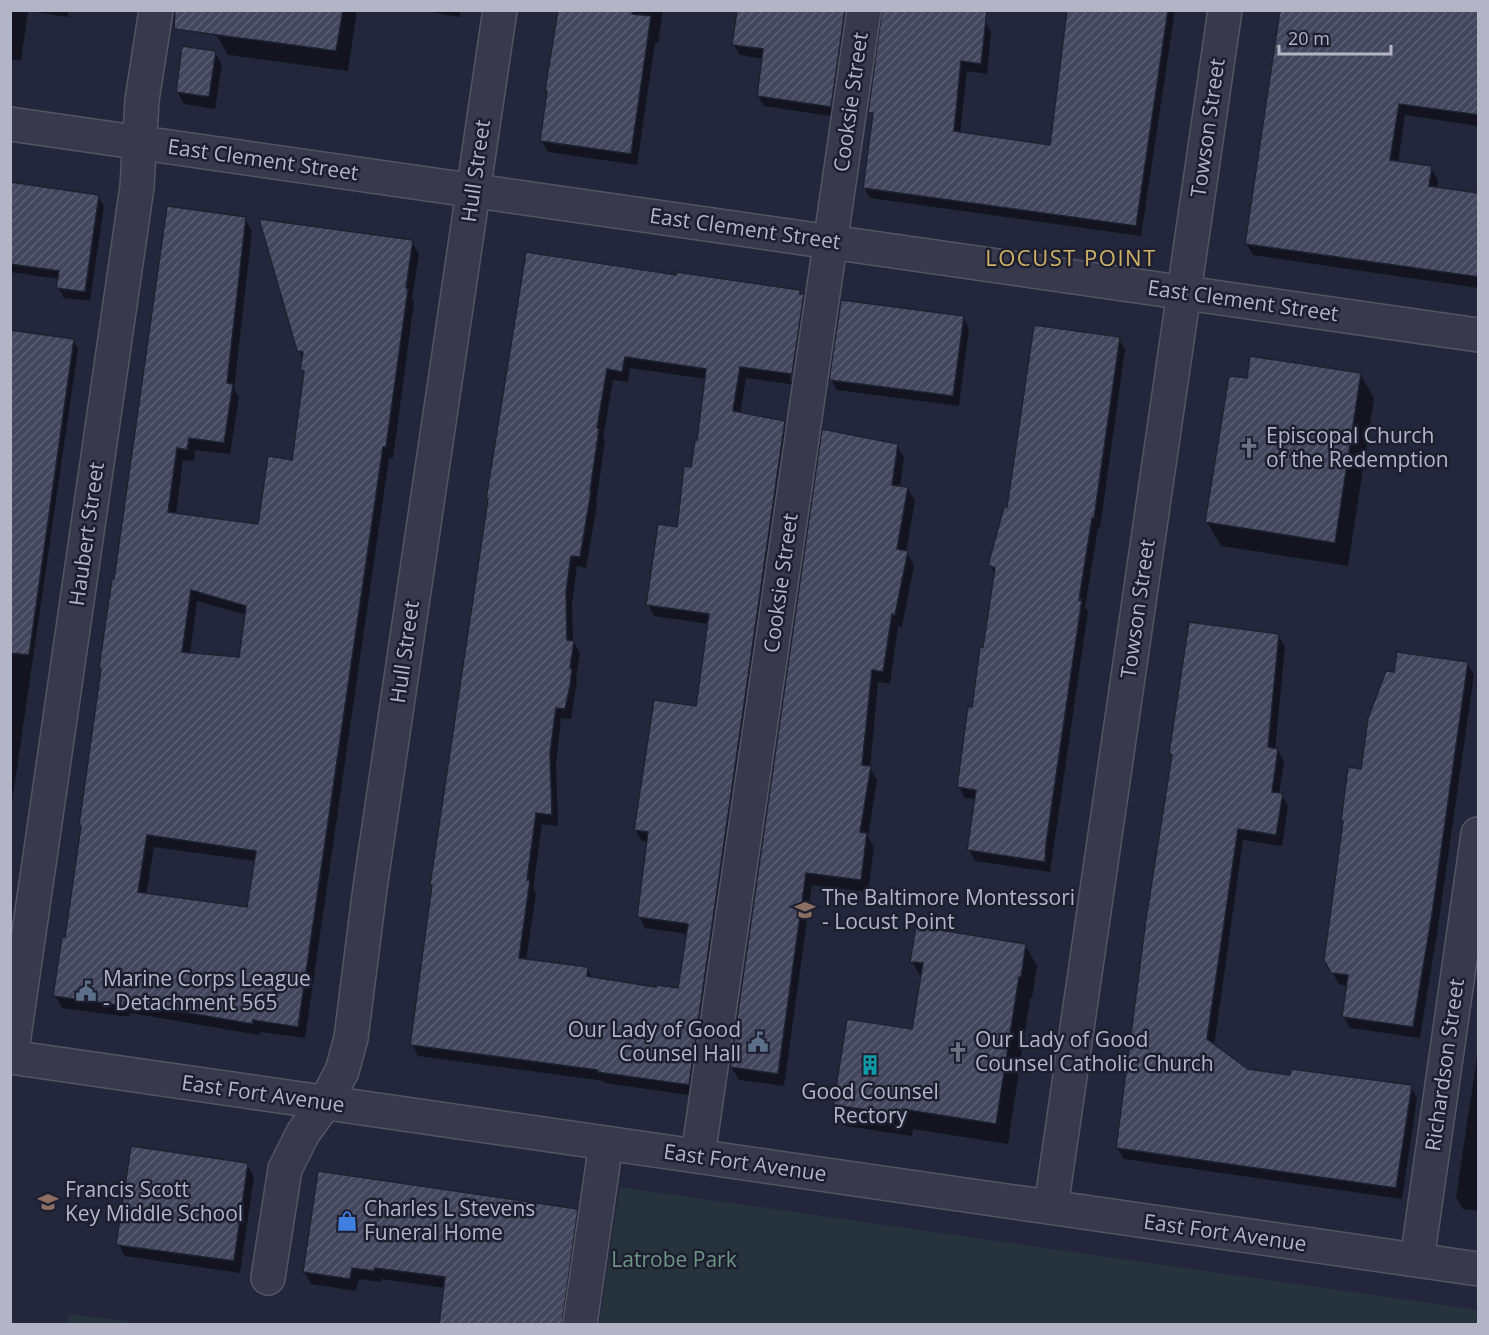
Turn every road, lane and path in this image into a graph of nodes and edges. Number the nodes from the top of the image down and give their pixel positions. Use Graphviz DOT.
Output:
graph roads {
  1 [pos="156,10"];
  2 [pos="500,10"];
  3 [pos="864,10"];
  4 [pos="1225,10"];
  5 [pos="10,124"];
  6 [pos="139,142"];
  7 [pos="473,190"];
  8 [pos="830,241"];
  9 [pos="1184,292"];
  10 [pos="1479,335"];
  11 [pos="1479,834"];
  12 [pos="11,1057"];
  13 [pos="325,1103"];
  14 [pos="606,1143"];
  15 [pos="698,1156"];
  16 [pos="1051,1207"];
  17 [pos="1417,1260"];
  18 [pos="1479,1269"];
  19 [pos="268,1278"];
  20 [pos="580,1324"];
  1 -- 6 [label="street, Haubert Street"];
  2 -- 7 [label="street, Hull Street"];
  3 -- 8 [label="street, Cooksie Street"];
  4 -- 9 [label="street, Towson Street"];
  5 -- 6 [label="street, East Clement Street"];
  6 -- 7 [label="street, East Clement Street"];
  6 -- 12 [label="street, Haubert Street"];
  7 -- 8 [label="street, East Clement Street"];
  7 -- 13 [label="street, Hull Street"];
  8 -- 9 [label="street, East Clement Street"];
  8 -- 15 [label="street, Cooksie Street"];
  9 -- 10 [label="street, East Clement Street"];
  9 -- 16 [label="street, Towson Street"];
  11 -- 17 [label="street, Richardson Street"];
  12 -- 13 [label="street, East Fort Avenue"];
  13 -- 14 [label="street, East Fort Avenue"];
  13 -- 19 [label="street, Hull Street"];
  14 -- 15 [label="street, East Fort Avenue"];
  14 -- 20 [label="street"];
  15 -- 16 [label="street, East Fort Avenue"];
  16 -- 17 [label="street, East Fort Avenue"];
  17 -- 18 [label="street, East Fort Avenue"];
}
